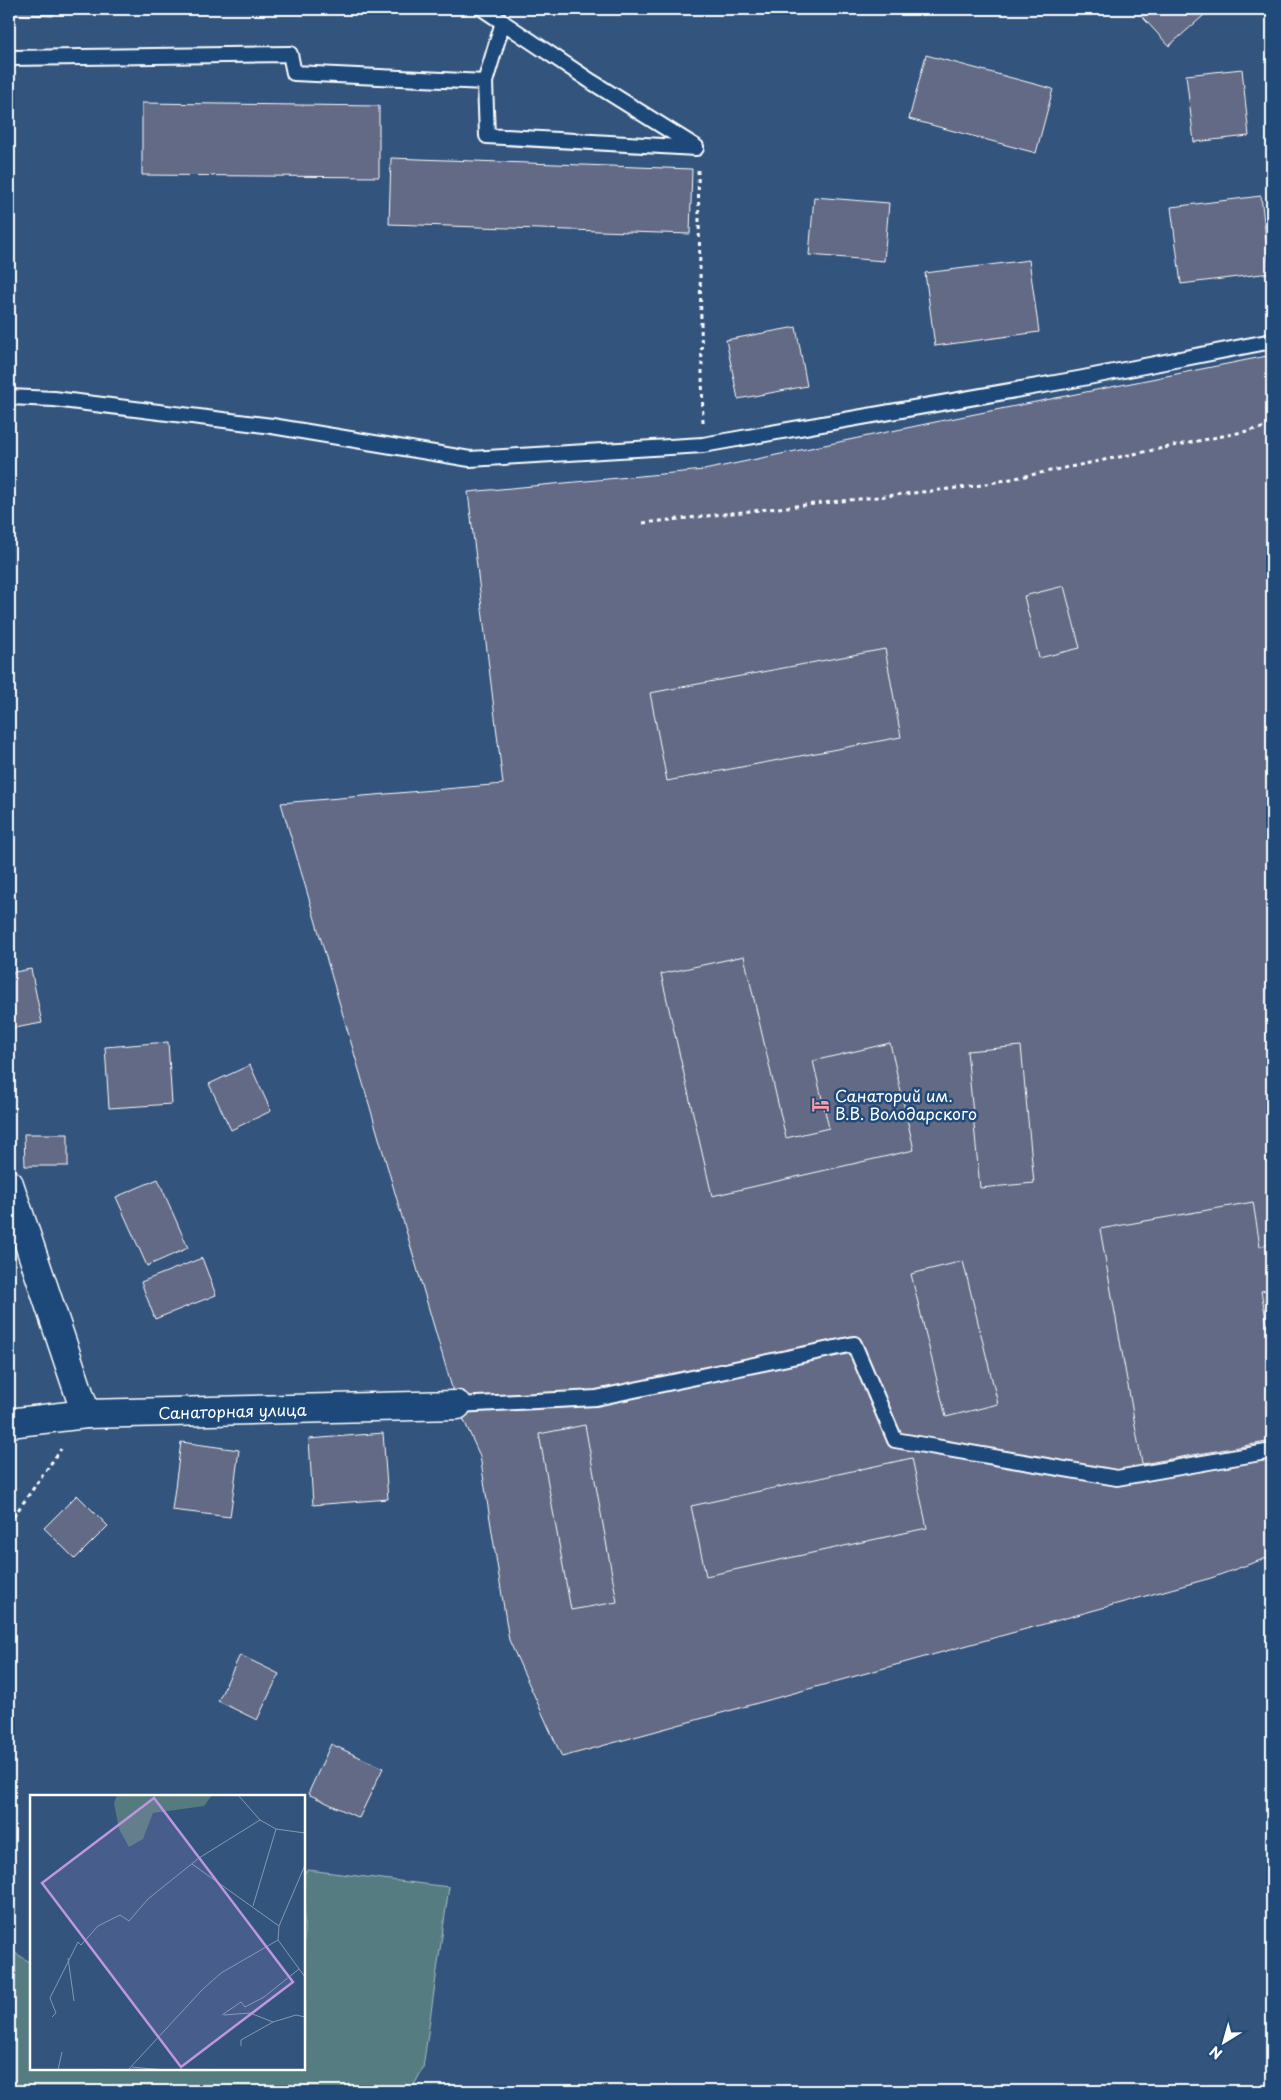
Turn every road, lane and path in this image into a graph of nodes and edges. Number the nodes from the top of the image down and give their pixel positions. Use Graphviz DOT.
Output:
graph roads {
  1 [pos="483,9"];
  2 [pos="503,22"];
  3 [pos="9,58"];
  4 [pos="485,82"];
  5 [pos="696,148"];
  6 [pos="1272,341"];
  7 [pos="9,397"];
  8 [pos="1272,426"];
  9 [pos="703,445"];
  10 [pos="643,523"];
  11 [pos="9,1184"];
  12 [pos="457,1405"];
  13 [pos="86,1414"];
  14 [pos="9,1423"];
  15 [pos="1272,1451"];
  16 [pos="9,1522"];
  1 -- 2 [label="lane"];
  2 -- 4 [label="lane"];
  2 -- 5 [label="lane"];
  3 -- 4 [label="lane"];
  4 -- 5 [label="lane"];
  5 -- 9 [label="path"];
  6 -- 9 [label="lane"];
  7 -- 9 [label="lane"];
  8 -- 10 [label="path"];
  11 -- 13 [label="street"];
  12 -- 13 [label="street, Санаторная улица"];
  12 -- 15 [label="lane"];
  13 -- 14 [label="street, Санаторная улица"];
  13 -- 16 [label="path"];
}
